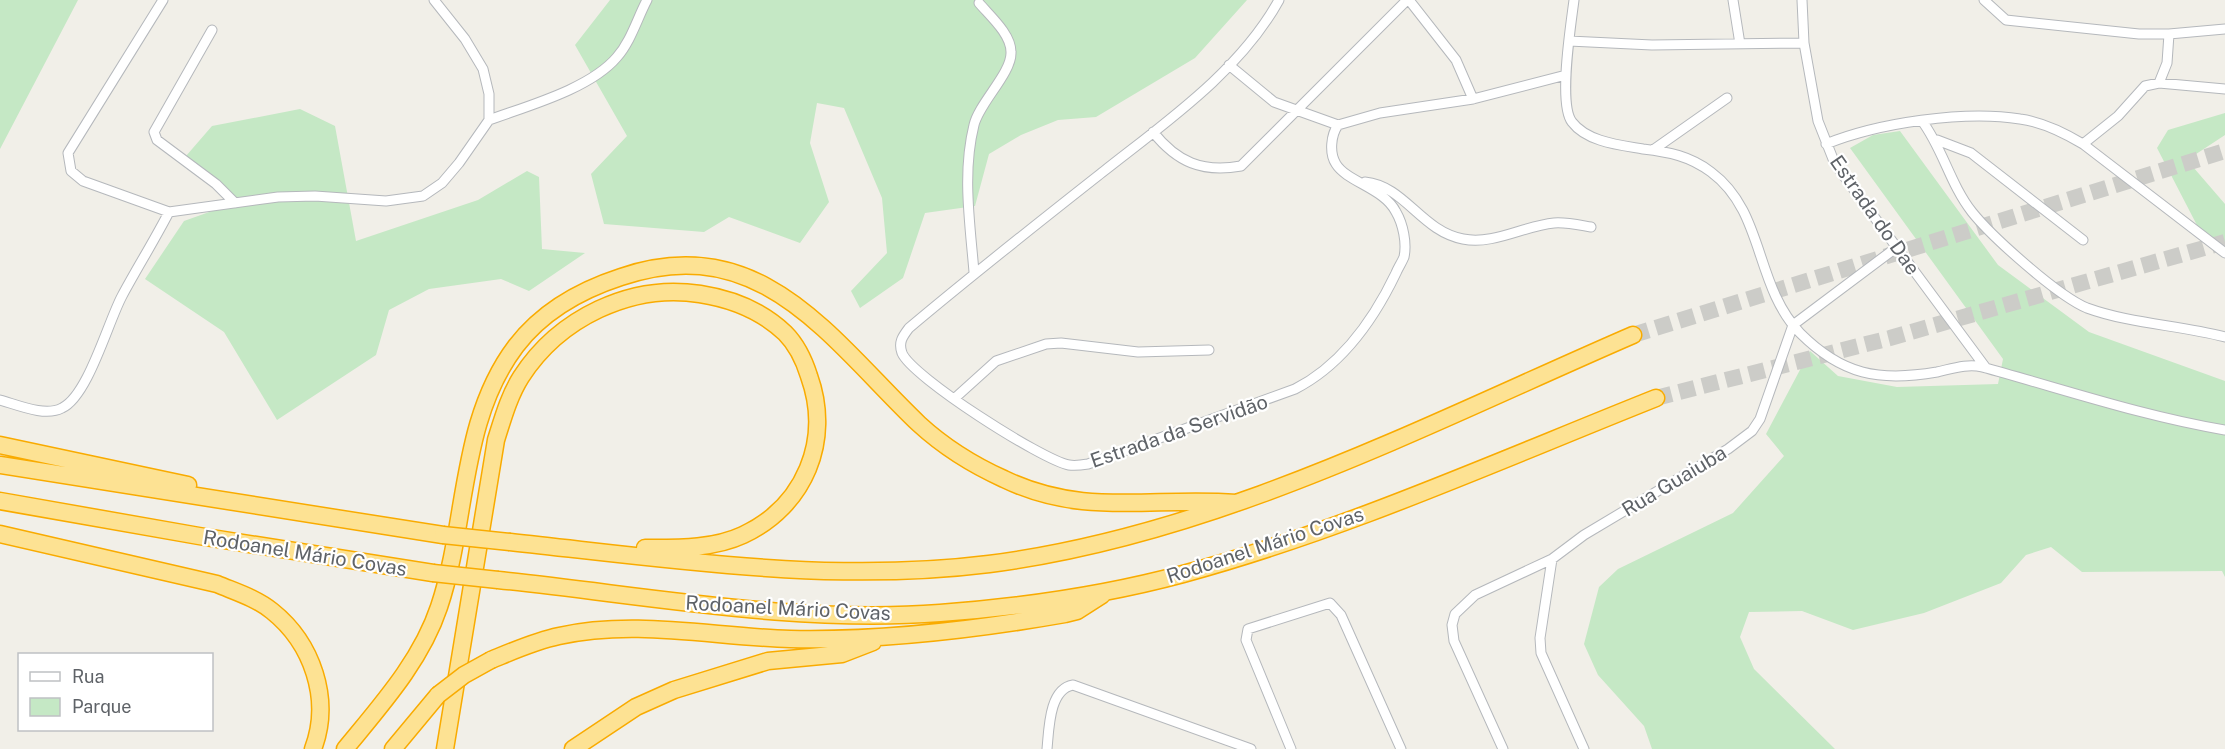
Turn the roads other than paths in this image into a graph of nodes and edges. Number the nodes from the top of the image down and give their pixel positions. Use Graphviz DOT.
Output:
graph roads {
  1 [pos="163,0"];
  2 [pos="434,0"];
  3 [pos="647,0"];
  4 [pos="1279,0"];
  5 [pos="1408,0"];
  6 [pos="1574,0"];
  7 [pos="1733,0"];
  8 [pos="1802,0"];
  9 [pos="1983,0"];
  10 [pos="979,3"];
  11 [pos="2225,28"];
  12 [pos="212,30"];
  13 [pos="2169,34"];
  14 [pos="1569,40"];
  15 [pos="1804,43"];
  16 [pos="1740,44"];
  17 [pos="1229,65"];
  18 [pos="1566,75"];
  19 [pos="2159,83"];
  20 [pos="2225,89"];
  21 [pos="1727,98"];
  22 [pos="1473,99"];
  23 [pos="1295,111"];
  24 [pos="489,120"];
  25 [pos="1922,121"];
  26 [pos="1338,125"];
  27 [pos="1153,132"];
  28 [pos="1937,140"];
  29 [pos="1826,144"];
  30 [pos="2083,144"];
  31 [pos="1653,150"];
  32 [pos="1362,182"];
  33 [pos="235,202"];
  34 [pos="169,213"];
  35 [pos="1591,227"];
  36 [pos="2083,240"];
  37 [pos="1897,247"];
  38 [pos="2225,253"];
  39 [pos="975,272"];
  40 [pos="1793,325"];
  41 [pos="1633,335"];
  42 [pos="2225,337"];
  43 [pos="1209,350"];
  44 [pos="1986,368"];
  45 [pos="955,398"];
  46 [pos="1656,398"];
  47 [pos="0,400"];
  48 [pos="2225,430"];
  49 [pos="0,445"];
  50 [pos="0,465"];
  51 [pos="0,501"];
  52 [pos="1236,503"];
  53 [pos="288,510"];
  54 [pos="0,534"];
  55 [pos="562,548"];
  56 [pos="1552,559"];
  57 [pos="1107,592"];
  58 [pos="885,638"];
  59 [pos="444,700"];
  60 [pos="313,749"];
  61 [pos="345,749"];
  62 [pos="393,749"];
  63 [pos="438,749"];
  64 [pos="445,749"];
  65 [pos="573,749"];
  66 [pos="1047,749"];
  67 [pos="1251,749"];
  68 [pos="1290,749"];
  69 [pos="1401,749"];
  70 [pos="1503,749"];
  71 [pos="1584,749"];
  1 -- 34 [label="street"];
  2 -- 24 [label="street"];
  3 -- 24 [label="street"];
  4 -- 17 [label="street, Estrada da Servidão"];
  5 -- 22 [label="street"];
  5 -- 23 [label="street"];
  6 -- 14 [label="street"];
  7 -- 16 [label="street"];
  8 -- 15 [label="street, Estrada do Dae"];
  9 -- 13 [label="street"];
  10 -- 39 [label="street"];
  11 -- 13 [label="street"];
  12 -- 33 [label="street"];
  13 -- 19 [label="street"];
  14 -- 16 [label="street"];
  14 -- 18 [label="street"];
  15 -- 16 [label="street"];
  15 -- 29 [label="street, Estrada do Dae"];
  17 -- 23 [label="street"];
  17 -- 27 [label="street, Estrada da Servidão"];
  18 -- 22 [label="street"];
  18 -- 31 [label="street"];
  19 -- 20 [label="street"];
  19 -- 30 [label="street"];
  21 -- 31 [label="street"];
  22 -- 26 [label="street"];
  23 -- 26 [label="street"];
  23 -- 27 [label="street"];
  24 -- 33 [label="street"];
  25 -- 28 [label="street"];
  25 -- 29 [label="street"];
  25 -- 30 [label="street"];
  26 -- 32 [label="street, Estrada da Servidão"];
  27 -- 39 [label="street, Estrada da Servidão"];
  28 -- 36 [label="street"];
  28 -- 42 [label="street"];
  29 -- 37 [label="street, Estrada do Dae"];
  30 -- 38 [label="street"];
  31 -- 40 [label="street"];
  32 -- 35 [label="street"];
  32 -- 45 [label="street, Estrada da Servidão"];
  33 -- 34 [label="street"];
  34 -- 47 [label="street"];
  37 -- 40 [label="street"];
  37 -- 44 [label="street, Estrada do Dae"];
  39 -- 45 [label="street, Estrada da Servidão"];
  40 -- 44 [label="street"];
  40 -- 56 [label="street, Rua Guaiuba"];
  41 -- 52 [label="highway, Rodoanel Mário Covas"];
  43 -- 45 [label="street"];
  44 -- 48 [label="street"];
  46 -- 57 [label="highway, Rodoanel Mário Covas"];
  49 -- 53 [label="highway"];
  50 -- 53 [label="highway, Rodoanel Mário Covas"];
  51 -- 57 [label="highway, Rodoanel Mário Covas, bridge"];
  52 -- 55 [label="highway, Rodoanel Mário Covas"];
  52 -- 61 [label="highway"];
  53 -- 55 [label="highway, Rodoanel Mário Covas, bridge"];
  54 -- 60 [label="highway"];
  55 -- 59 [label="highway"];
  56 -- 70 [label="street, Rua Guaiuba"];
  56 -- 71 [label="street"];
  57 -- 58 [label="highway"];
  58 -- 59 [label="highway, bridge"];
  58 -- 65 [label="highway"];
  59 -- 62 [label="highway"];
  59 -- 63 [label="highway"];
  59 -- 64 [label="highway"];
  66 -- 67 [label="street"];
  68 -- 69 [label="street"];
}
